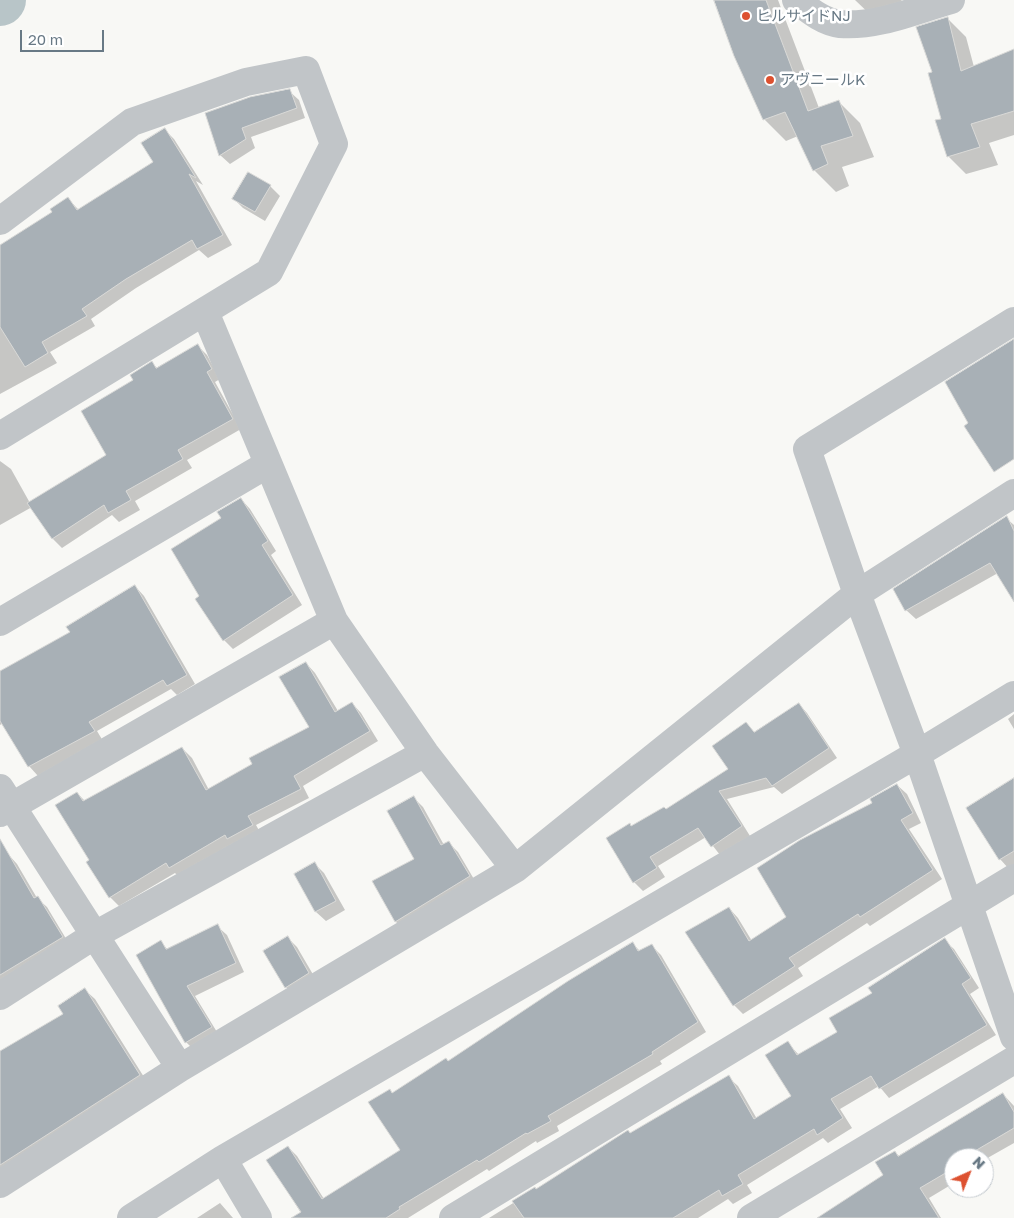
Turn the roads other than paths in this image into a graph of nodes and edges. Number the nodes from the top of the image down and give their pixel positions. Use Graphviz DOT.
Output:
graph roads {
  1 [pos="796,0"];
  2 [pos="951,0"];
  3 [pos="0,221"];
  4 [pos="205,312"];
  5 [pos="1014,321"];
  6 [pos="0,436"];
  7 [pos="268,464"];
  8 [pos="1014,493"];
  9 [pos="857,594"];
  10 [pos="334,621"];
  11 [pos="0,622"];
  12 [pos="1014,695"];
  13 [pos="425,754"];
  14 [pos="917,754"];
  15 [pos="4,802"];
  16 [pos="515,869"];
  17 [pos="1014,878"];
  18 [pos="968,906"];
  19 [pos="95,936"];
  20 [pos="0,996"];
  21 [pos="1014,1036"];
  22 [pos="1014,1060"];
  23 [pos="180,1068"];
  24 [pos="223,1159"];
  25 [pos="0,1184"];
  26 [pos="131,1218"];
  27 [pos="258,1218"];
  28 [pos="453,1218"];
  29 [pos="751,1218"];
  1 -- 2 [label="street"];
  3 -- 4 [label="street"];
  4 -- 6 [label="street"];
  4 -- 7 [label="street"];
  5 -- 9 [label="street"];
  7 -- 10 [label="street"];
  7 -- 11 [label="street"];
  8 -- 9 [label="street"];
  9 -- 14 [label="street"];
  9 -- 16 [label="street"];
  10 -- 13 [label="street"];
  10 -- 15 [label="street"];
  12 -- 14 [label="street"];
  13 -- 16 [label="street"];
  13 -- 19 [label="street"];
  14 -- 18 [label="street"];
  14 -- 24 [label="street"];
  15 -- 19 [label="street"];
  16 -- 23 [label="street"];
  17 -- 18 [label="street"];
  18 -- 21 [label="street"];
  18 -- 28 [label="street"];
  19 -- 20 [label="street"];
  19 -- 23 [label="street"];
  22 -- 29 [label="street"];
  23 -- 25 [label="street"];
  24 -- 26 [label="street"];
  24 -- 27 [label="street"];
}
